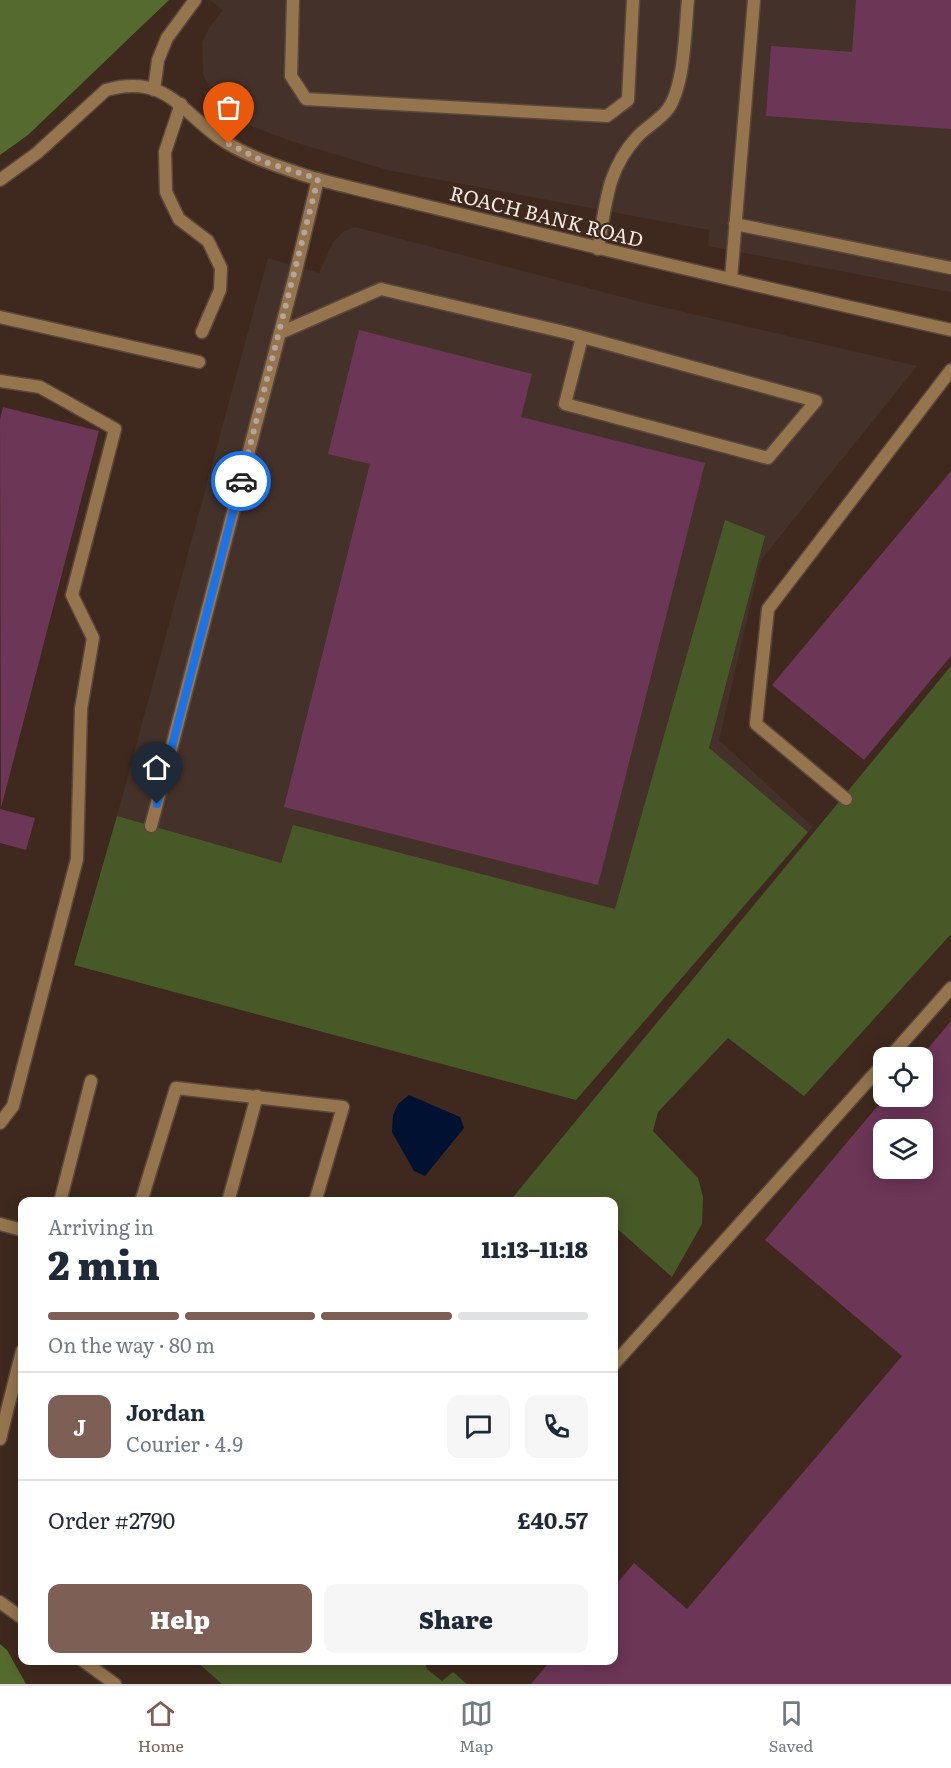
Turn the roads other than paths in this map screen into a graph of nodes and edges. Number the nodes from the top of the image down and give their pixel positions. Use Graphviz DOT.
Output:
graph roads {
  1 [pos="195,0"];
  2 [pos="293,0"];
  3 [pos="633,0"];
  4 [pos="688,0"];
  5 [pos="754,0"];
  6 [pos="154,90"];
  7 [pos="181,104"];
  8 [pos="318,179"];
  9 [pos="0,180"];
  10 [pos="735,224"];
  11 [pos="598,249"];
  12 [pos="951,268"];
  13 [pos="731,279"];
  14 [pos="0,317"];
  15 [pos="951,330"];
  16 [pos="202,332"];
  17 [pos="280,333"];
  18 [pos="582,337"];
  19 [pos="199,362"];
  20 [pos="951,370"];
  21 [pos="0,381"];
  22 [pos="846,799"];
  23 [pos="151,826"];
  24 [pos="951,988"];
  25 [pos="899,1047"];
  26 [pos="873,1075"];
  27 [pos="91,1082"];
  28 [pos="257,1096"];
  29 [pos="0,1123"];
  30 [pos="61,1197"];
  31 [pos="143,1197"];
  32 [pos="229,1197"];
  33 [pos="316,1197"];
  34 [pos="0,1224"];
  35 [pos="18,1229"];
  36 [pos="618,1360"];
  37 [pos="18,1367"];
  38 [pos="0,1439"];
  39 [pos="0,1602"];
  40 [pos="18,1615"];
  41 [pos="89,1665"];
  42 [pos="115,1684"];
  1 -- 6 [label="street"];
  2 -- 3 [label="street"];
  4 -- 11 [label="street"];
  5 -- 10 [label="street"];
  6 -- 7 [label="street, ROACH BANK ROAD"];
  6 -- 9 [label="street, ROACH BANK ROAD"];
  7 -- 8 [label="street, ROACH BANK ROAD"];
  7 -- 16 [label="street"];
  8 -- 11 [label="street, ROACH BANK ROAD"];
  8 -- 17 [label="street"];
  10 -- 12 [label="street"];
  10 -- 13 [label="street"];
  11 -- 13 [label="street, ROACH BANK ROAD"];
  13 -- 15 [label="street, ROACH BANK ROAD"];
  14 -- 19 [label="street"];
  17 -- 18 [label="street"];
  17 -- 23 [label="street"];
  18 -- 18 [label="street"];
  20 -- 22 [label="street"];
  21 -- 29 [label="street"];
  24 -- 25 [label="street"];
  26 -- 36 [label="street"];
  27 -- 30 [label="street"];
  28 -- 31 [label="street"];
  28 -- 32 [label="street"];
  28 -- 33 [label="street"];
  34 -- 35 [label="street"];
  37 -- 38 [label="street"];
  39 -- 40 [label="street"];
  41 -- 42 [label="street"];
}
